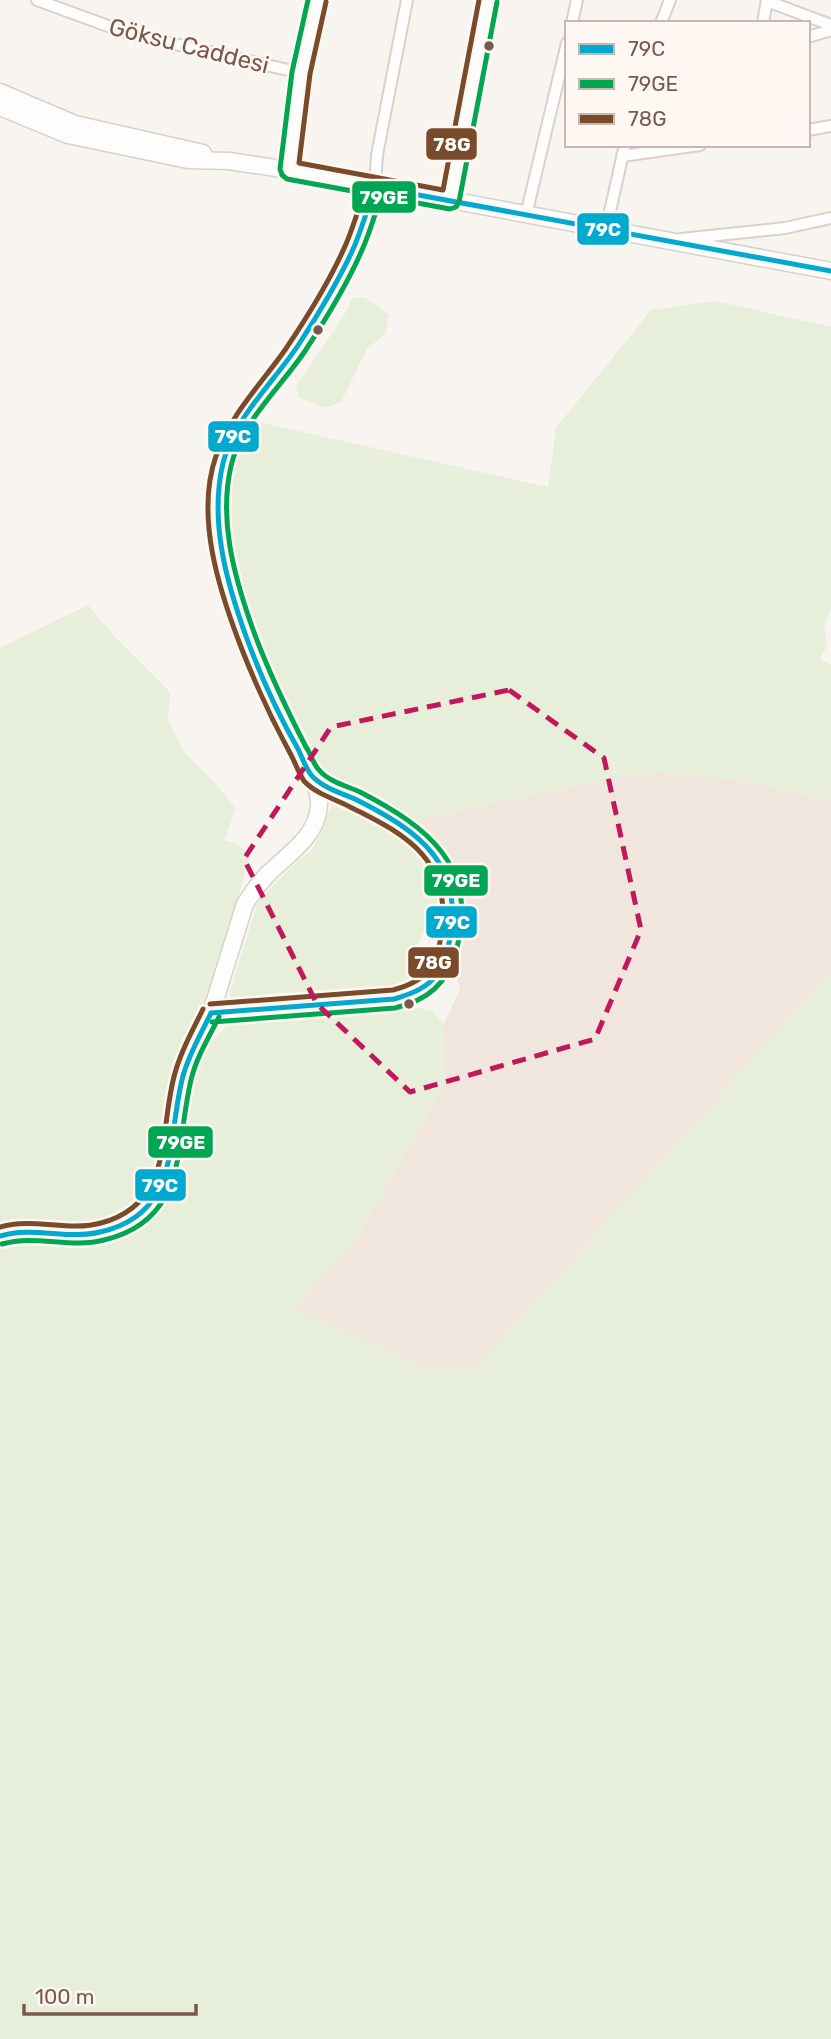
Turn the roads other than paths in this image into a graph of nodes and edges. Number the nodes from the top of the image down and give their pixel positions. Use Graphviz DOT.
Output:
graph roads {
  1 [pos="37,0"];
  2 [pos="317,0"];
  3 [pos="407,0"];
  4 [pos="488,0"];
  5 [pos="577,0"];
  6 [pos="670,0"];
  7 [pos="767,1"];
  8 [pos="50,3"];
  9 [pos="572,21"];
  10 [pos="662,21"];
  11 [pos="763,21"];
  12 [pos="831,27"];
  13 [pos="810,36"];
  14 [pos="565,51"];
  15 [pos="301,73"];
  16 [pos="0,92"];
  17 [pos="0,107"];
  18 [pos="831,126"];
  19 [pos="810,130"];
  20 [pos="674,147"];
  21 [pos="623,151"];
  22 [pos="229,160"];
  23 [pos="289,170"];
  24 [pos="374,187"];
  25 [pos="450,200"];
  26 [pos="526,215"];
  27 [pos="831,218"];
  28 [pos="606,229"];
  29 [pos="670,240"];
  30 [pos="831,271"];
  31 [pos="313,778"];
  32 [pos="211,1013"];
  33 [pos="0,1236"];
  1 -- 8 [label="street, Göksu Caddesi"];
  2 -- 15 [label="main road"];
  3 -- 24 [label="street"];
  4 -- 25 [label="main road"];
  5 -- 9 [label="street"];
  6 -- 10 [label="street"];
  7 -- 11 [label="street"];
  7 -- 12 [label="street"];
  8 -- 15 [label="street, Göksu Caddesi"];
  12 -- 13 [label="street"];
  14 -- 26 [label="street"];
  15 -- 23 [label="main road"];
  16 -- 22 [label="main road"];
  17 -- 22 [label="main road"];
  18 -- 19 [label="street"];
  20 -- 21 [label="street"];
  21 -- 28 [label="street"];
  22 -- 23 [label="main road"];
  23 -- 24 [label="main road"];
  24 -- 25 [label="main road"];
  24 -- 31 [label="main road"];
  25 -- 26 [label="main road"];
  26 -- 28 [label="main road"];
  27 -- 29 [label="street"];
  28 -- 29 [label="main road"];
  29 -- 30 [label="main road"];
  31 -- 32 [label="main road"];
  31 -- 32 [label="main road"];
  32 -- 33 [label="main road"];
}
